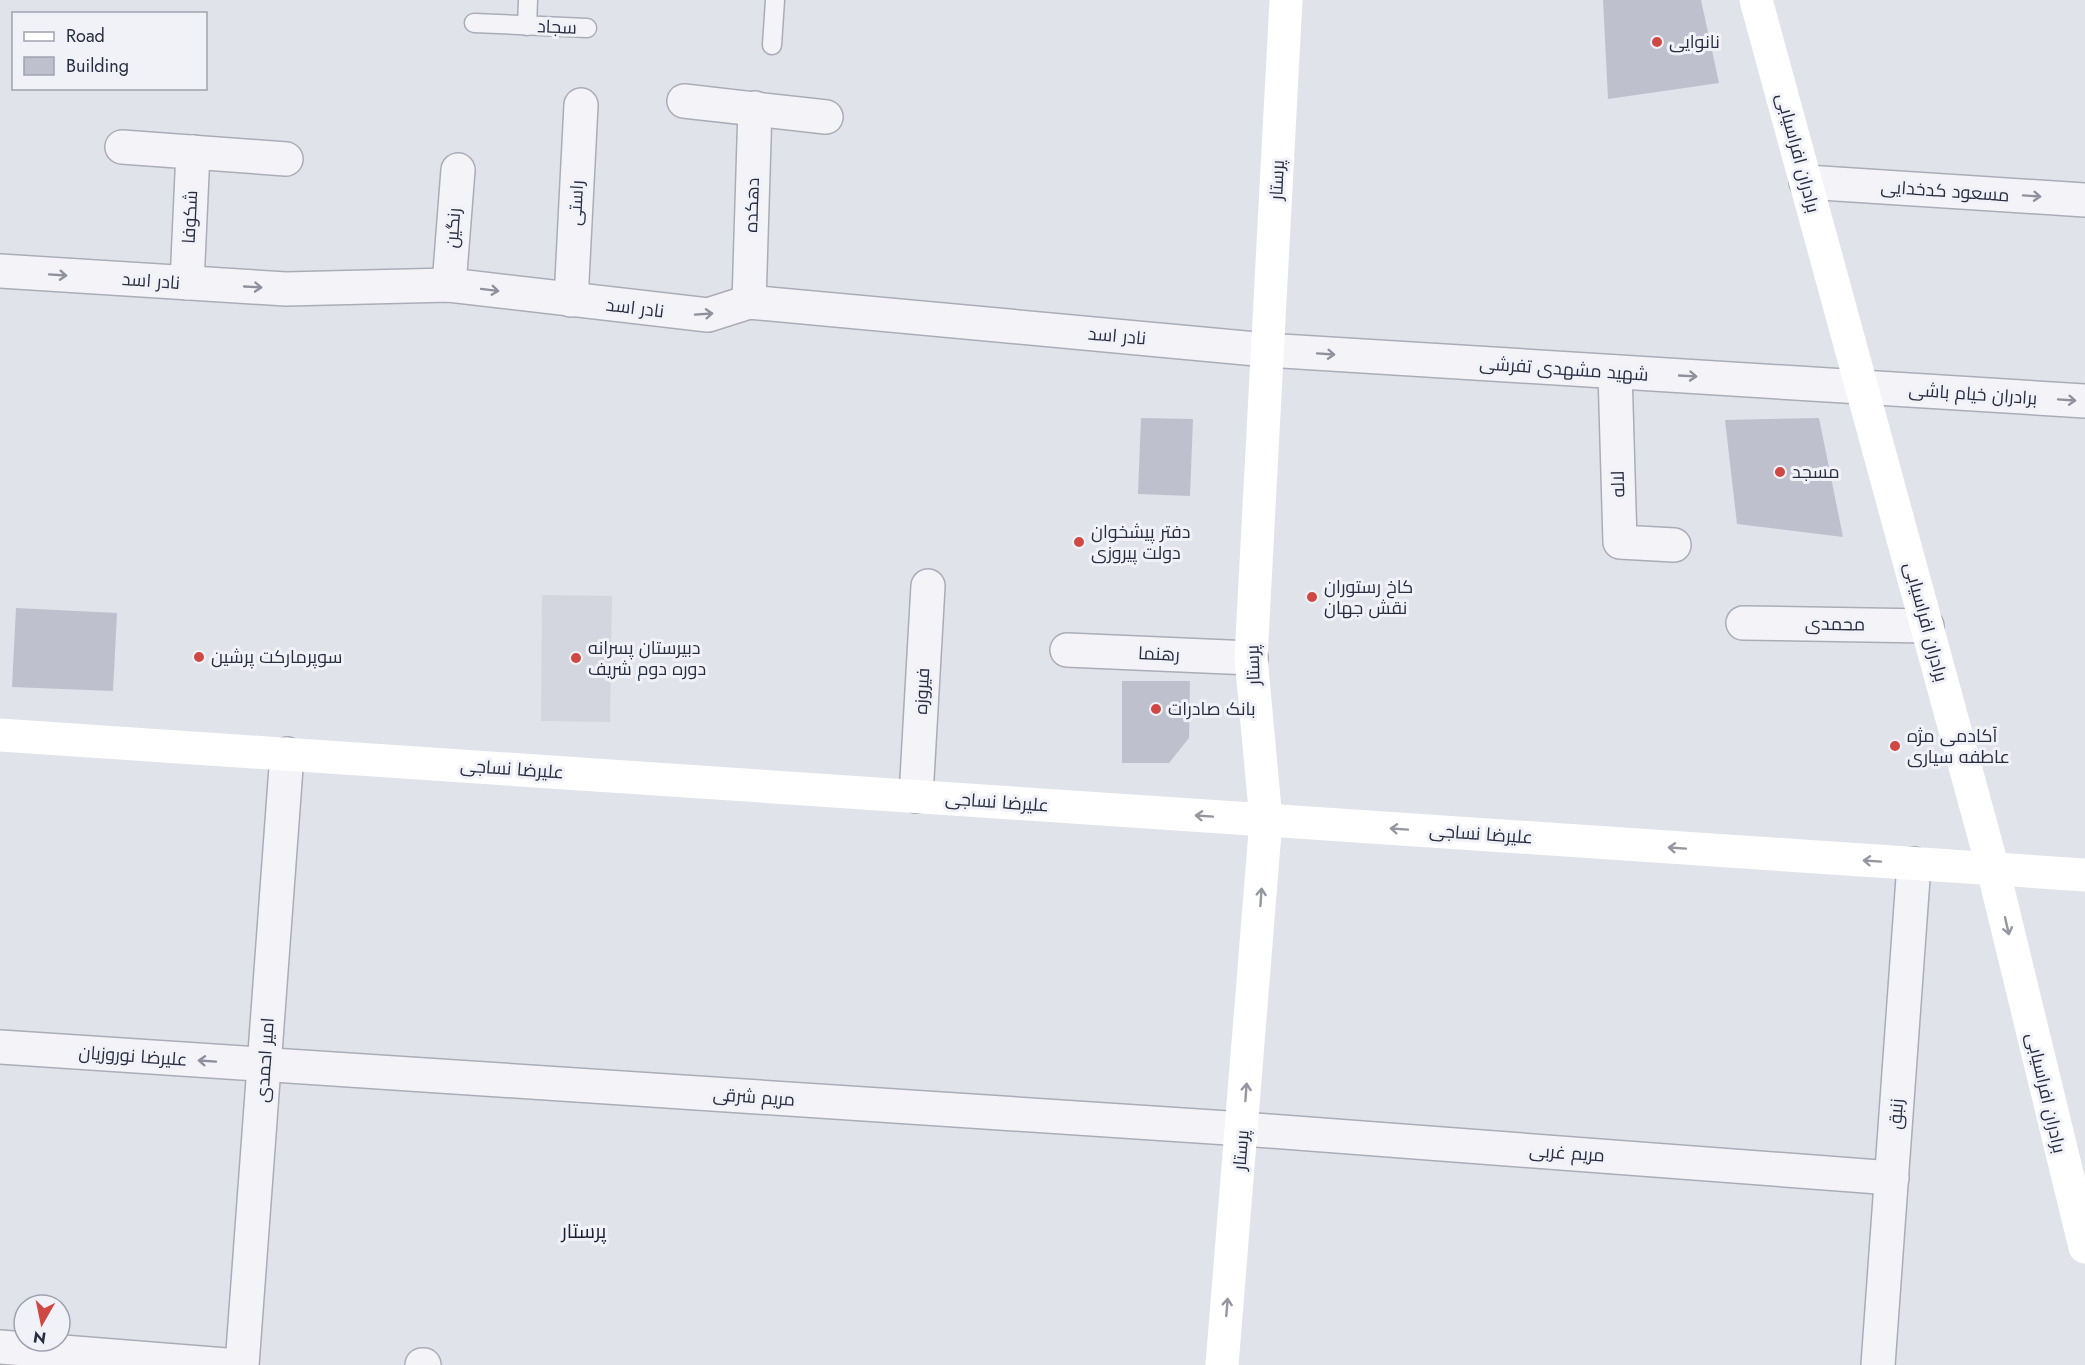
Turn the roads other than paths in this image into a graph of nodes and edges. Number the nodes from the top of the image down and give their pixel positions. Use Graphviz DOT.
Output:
graph roads {
  1 [pos="528,0"];
  2 [pos="776,0"];
  3 [pos="1286,0"];
  4 [pos="1756,0"];
  5 [pos="474,23"];
  6 [pos="527,26"];
  7 [pos="587,28"];
  8 [pos="772,45"];
  9 [pos="684,100"];
  10 [pos="581,105"];
  11 [pos="755,108"];
  12 [pos="826,117"];
  13 [pos="122,147"];
  14 [pos="193,152"];
  15 [pos="286,159"];
  16 [pos="458,171"];
  17 [pos="1806,182"];
  18 [pos="2085,200"];
  19 [pos="0,271"];
  20 [pos="187,283"];
  21 [pos="449,285"];
  22 [pos="571,300"];
  23 [pos="749,302"];
  24 [pos="1267,350"];
  25 [pos="1614,372"];
  26 [pos="1862,387"];
  27 [pos="2085,401"];
  28 [pos="1674,545"];
  29 [pos="928,586"];
  30 [pos="1743,623"];
  31 [pos="1927,626"];
  32 [pos="1067,650"];
  33 [pos="1251,658"];
  34 [pos="0,735"];
  35 [pos="287,754"];
  36 [pos="916,796"];
  37 [pos="1266,820"];
  38 [pos="1914,864"];
  39 [pos="1993,869"];
  40 [pos="2085,875"];
  41 [pos="0,1047"];
  42 [pos="265,1065"];
  43 [pos="1243,1129"];
  44 [pos="1892,1178"];
  45 [pos="2077,1189"];
  46 [pos="2085,1247"];
  47 [pos="0,1347"];
  48 [pos="226,1365"];
  49 [pos="242,1365"];
  50 [pos="1222,1365"];
  51 [pos="1878,1365"];
  1 -- 6 [label="lane, سجاد"];
  2 -- 8 [label="lane"];
  3 -- 24 [label="street, پرستار"];
  4 -- 17 [label="street, برادران افراسیابی"];
  5 -- 6 [label="lane, سجاد"];
  6 -- 7 [label="lane, سجاد"];
  9 -- 11 [label="street"];
  10 -- 22 [label="street, راستی"];
  11 -- 12 [label="street"];
  11 -- 23 [label="street, دهکده"];
  13 -- 14 [label="street"];
  14 -- 15 [label="street"];
  14 -- 20 [label="street, شکوفا"];
  16 -- 21 [label="street, رنگین"];
  17 -- 18 [label="street, مسعود کدخدایی, one-way"];
  17 -- 26 [label="street, برادران افراسیابی"];
  19 -- 20 [label="street, نادر اسد, one-way"];
  20 -- 21 [label="street, نادر اسد, one-way"];
  21 -- 22 [label="street, نادر اسد, one-way"];
  22 -- 23 [label="street, نادر اسد, one-way"];
  23 -- 24 [label="street, نادر اسد"];
  24 -- 25 [label="street, شهید مشهدی تفرشی, one-way"];
  24 -- 33 [label="street, پرستار"];
  25 -- 26 [label="street, شهید مشهدی تفرشی, one-way"];
  25 -- 28 [label="street, لاله"];
  26 -- 27 [label="street, برادران خیام باشی, one-way"];
  26 -- 31 [label="street, برادران افراسیابی"];
  29 -- 36 [label="street, فیروزه"];
  30 -- 31 [label="street, محمدی"];
  31 -- 39 [label="street, برادران افراسیابی"];
  32 -- 33 [label="street, رهنما"];
  33 -- 37 [label="street, پرستار"];
  34 -- 35 [label="street, علیرضا نساجی"];
  35 -- 36 [label="street, علیرضا نساجی"];
  35 -- 42 [label="street, امیر احمدی"];
  37 -- 36 [label="street, علیرضا نساجی, one-way"];
  38 -- 37 [label="street, علیرضا نساجی, one-way"];
  43 -- 37 [label="street, پرستار, one-way"];
  38 -- 39 [label="street, علیرضا نساجی"];
  38 -- 44 [label="street, زنبق"];
  39 -- 40 [label="street, علیرضا نساجی"];
  39 -- 45 [label="street, برادران افراسیابی, one-way"];
  42 -- 41 [label="street, علیرضا نوروزیان, one-way"];
  42 -- 43 [label="street, مریم شرقی"];
  42 -- 49 [label="street, امیر احمدی"];
  43 -- 44 [label="street, مریم غربی"];
  50 -- 43 [label="street, پرستار, one-way"];
  44 -- 51 [label="street, زنبق"];
  45 -- 46 [label="street, برادران افراسیابی"];
  47 -- 48 [label="street"];
}
